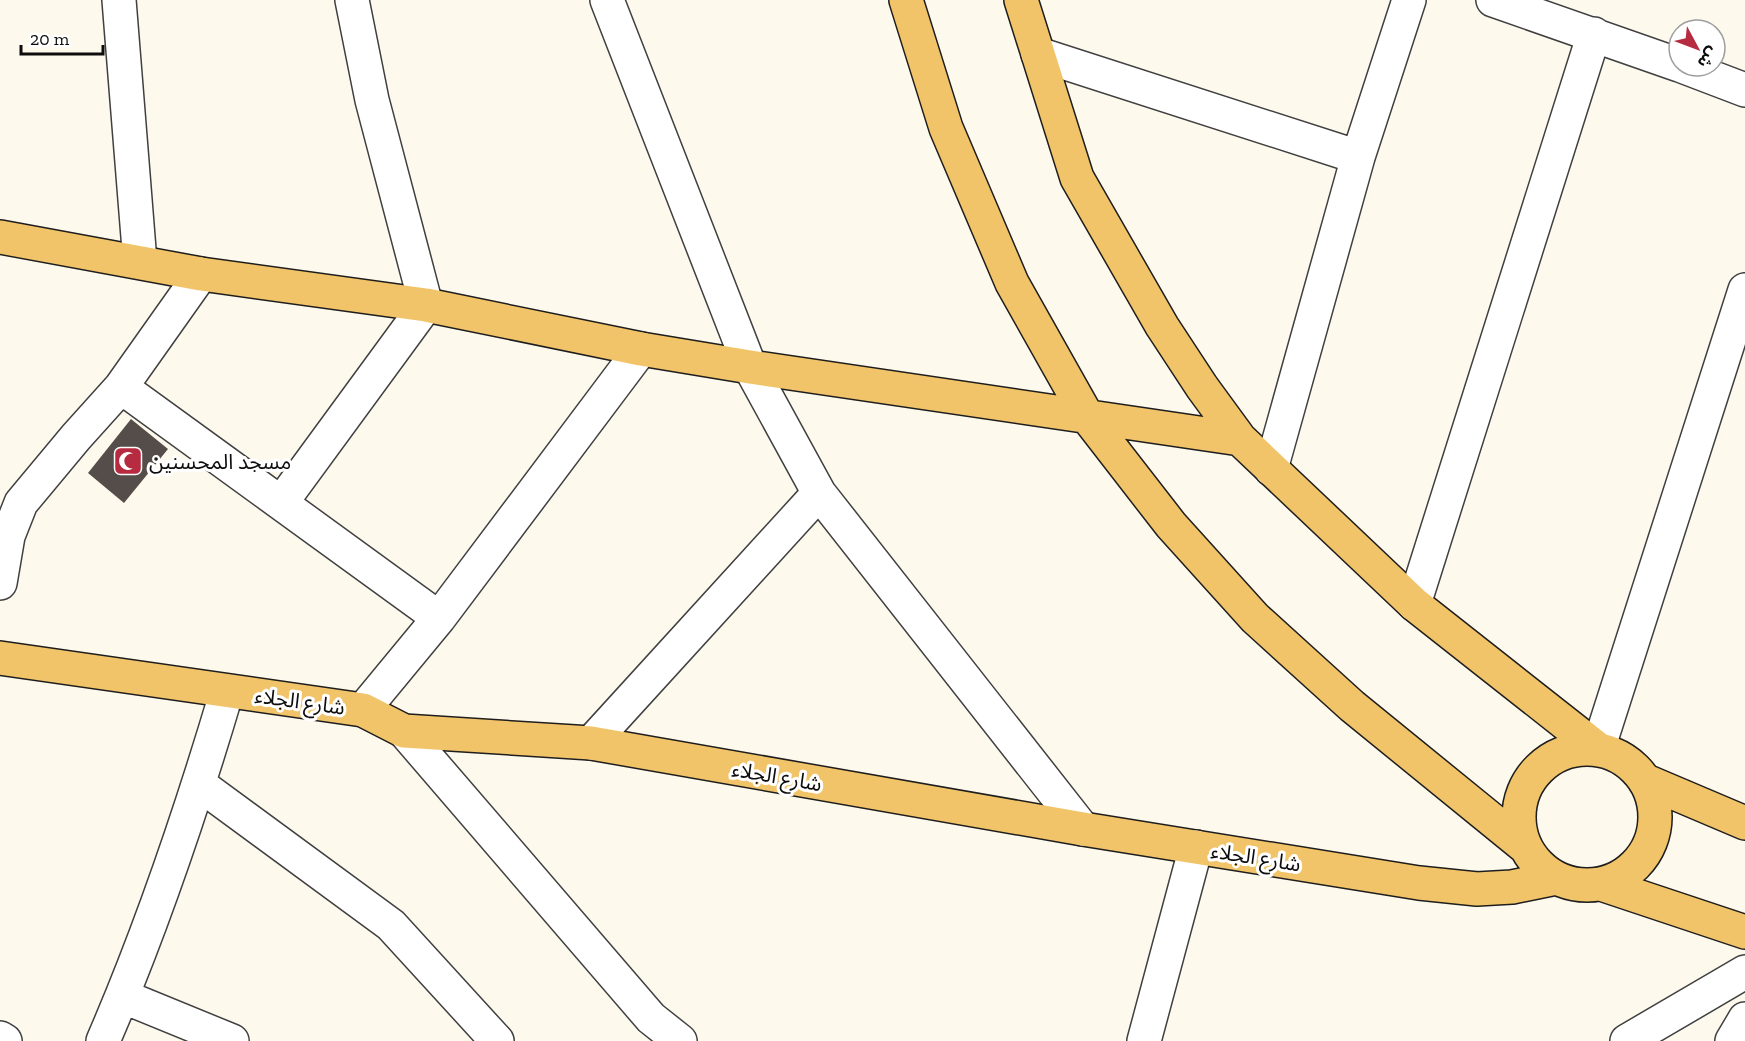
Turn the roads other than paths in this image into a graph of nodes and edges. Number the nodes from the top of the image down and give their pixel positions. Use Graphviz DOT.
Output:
graph roads {
  1 [pos="119,0"];
  2 [pos="352,0"];
  3 [pos="608,0"];
  4 [pos="906,0"];
  5 [pos="1021,0"];
  6 [pos="1409,0"];
  7 [pos="1493,0"];
  8 [pos="1594,34"];
  9 [pos="1038,54"];
  10 [pos="1667,60"];
  11 [pos="1714,78"];
  12 [pos="1745,90"];
  13 [pos="1358,157"];
  14 [pos="0,237"];
  15 [pos="140,262"];
  16 [pos="201,273"];
  17 [pos="1745,290"];
  18 [pos="426,305"];
  19 [pos="642,349"];
  20 [pos="750,367"];
  21 [pos="121,387"];
  22 [pos="1088,418"];
  23 [pos="1240,439"];
  24 [pos="1271,469"];
  25 [pos="819,494"];
  26 [pos="11,497"];
  27 [pos="281,503"];
  28 [pos="0,583"];
  29 [pos="1414,604"];
  30 [pos="439,618"];
  31 [pos="0,658"];
  32 [pos="227,691"];
  33 [pos="363,710"];
  34 [pos="404,731"];
  35 [pos="591,743"];
  36 [pos="1598,749"];
  37 [pos="1646,781"];
  38 [pos="199,784"];
  39 [pos="1745,823"];
  40 [pos="1083,829"];
  41 [pos="1524,846"];
  42 [pos="1196,847"];
  43 [pos="1556,878"];
  44 [pos="1601,884"];
  45 [pos="1745,932"];
  46 [pos="1745,972"];
  47 [pos="122,996"];
  48 [pos="1745,1019"];
  49 [pos="0,1038"];
  50 [pos="5,1041"];
  51 [pos="102,1041"];
  52 [pos="231,1041"];
  53 [pos="497,1041"];
  54 [pos="680,1041"];
  55 [pos="1144,1041"];
  56 [pos="1627,1041"];
  57 [pos="1732,1041"];
  1 -- 15 [label="street"];
  2 -- 18 [label="street"];
  3 -- 20 [label="street"];
  4 -- 22 [label="main road"];
  5 -- 9 [label="main road"];
  6 -- 13 [label="street"];
  7 -- 8 [label="street"];
  8 -- 10 [label="street"];
  8 -- 29 [label="street"];
  9 -- 13 [label="street"];
  9 -- 23 [label="main road"];
  11 -- 12 [label="street"];
  13 -- 24 [label="street"];
  14 -- 15 [label="main road"];
  15 -- 16 [label="main road"];
  16 -- 18 [label="main road"];
  16 -- 21 [label="street"];
  17 -- 36 [label="street"];
  18 -- 19 [label="main road"];
  18 -- 27 [label="street"];
  19 -- 20 [label="main road"];
  19 -- 30 [label="street"];
  20 -- 22 [label="main road"];
  20 -- 25 [label="street"];
  21 -- 26 [label="street"];
  21 -- 27 [label="street"];
  22 -- 23 [label="main road"];
  22 -- 41 [label="main road"];
  23 -- 24 [label="main road"];
  24 -- 29 [label="main road"];
  25 -- 35 [label="street"];
  25 -- 40 [label="street"];
  26 -- 28 [label="street"];
  27 -- 30 [label="street"];
  29 -- 36 [label="main road"];
  30 -- 33 [label="street"];
  31 -- 32 [label="main road, شارع الجلاء"];
  32 -- 33 [label="main road, شارع الجلاء"];
  32 -- 38 [label="street"];
  33 -- 34 [label="main road, شارع الجلاء"];
  34 -- 35 [label="main road, شارع الجلاء"];
  34 -- 54 [label="street"];
  35 -- 40 [label="main road, شارع الجلاء"];
  36 -- 37 [label="main road"];
  36 -- 41 [label="main road"];
  37 -- 39 [label="main road"];
  37 -- 44 [label="main road"];
  38 -- 47 [label="street"];
  38 -- 53 [label="street"];
  40 -- 42 [label="main road, شارع الجلاء"];
  41 -- 43 [label="main road"];
  42 -- 43 [label="main road, شارع الجلاء"];
  42 -- 55 [label="street"];
  43 -- 44 [label="main road"];
  44 -- 45 [label="main road"];
  46 -- 56 [label="street"];
  47 -- 51 [label="street"];
  47 -- 52 [label="street"];
  48 -- 57 [label="street"];
  49 -- 50 [label="street"];
}
